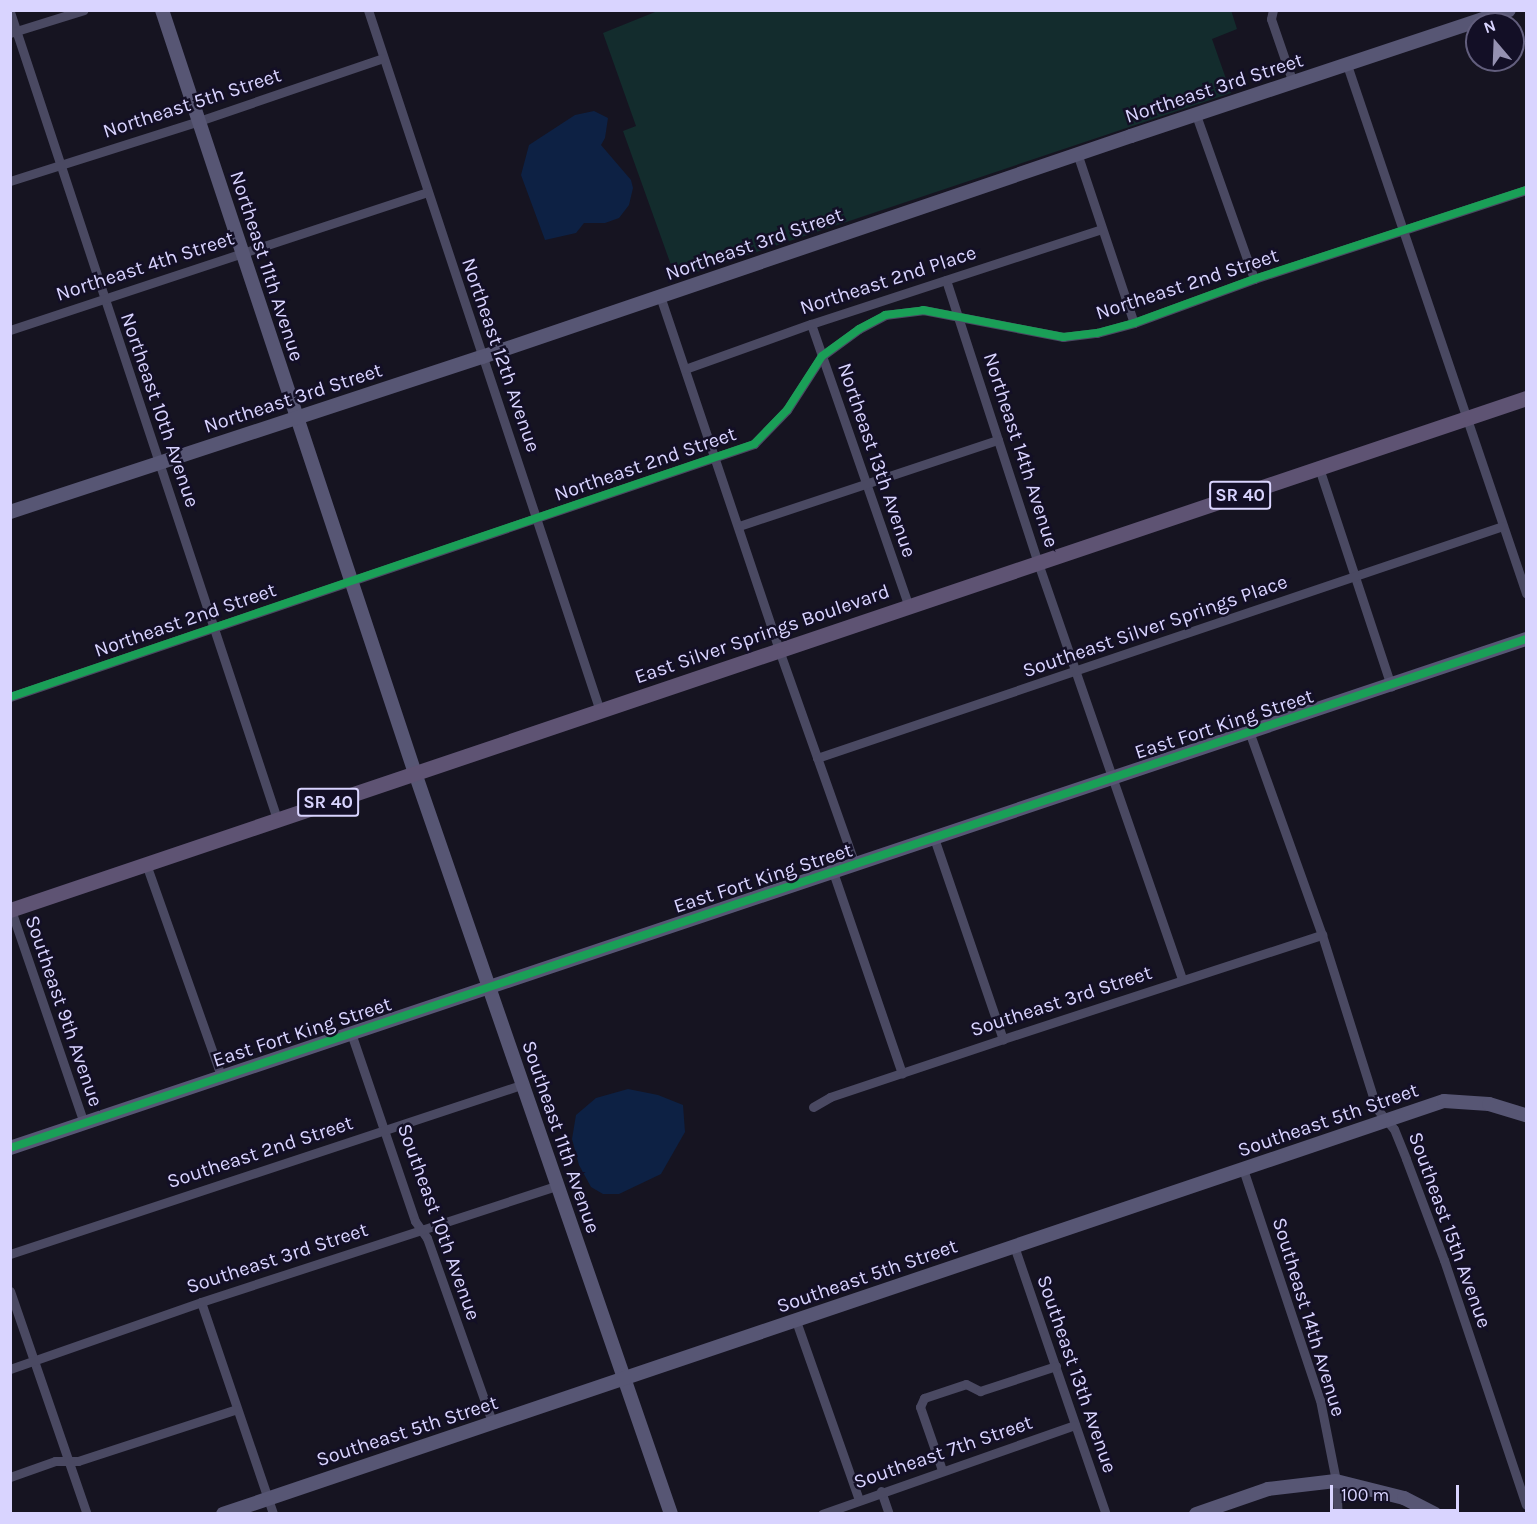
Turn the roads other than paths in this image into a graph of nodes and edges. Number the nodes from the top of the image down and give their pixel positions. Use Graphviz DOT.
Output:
graph roads {
  1 [pos="84,10"];
  2 [pos="162,10"];
  3 [pos="368,10"];
  4 [pos="1273,10"];
  5 [pos="10,12"];
  6 [pos="1465,22"];
  7 [pos="14,32"];
  8 [pos="383,58"];
  9 [pos="1347,65"];
  10 [pos="1293,83"];
  11 [pos="1196,115"];
  12 [pos="199,121"];
  13 [pos="1078,156"];
  14 [pos="60,165"];
  15 [pos="10,181"];
  16 [pos="1527,190"];
  17 [pos="427,192"];
  18 [pos="1102,229"];
  19 [pos="1403,231"];
  20 [pos="243,253"];
  21 [pos="1254,279"];
  22 [pos="946,280"];
  23 [pos="660,296"];
  24 [pos="104,299"];
  25 [pos="876,303"];
  26 [pos="959,315"];
  27 [pos="881,317"];
  28 [pos="1134,323"];
  29 [pos="811,324"];
  30 [pos="10,330"];
  31 [pos="822,356"];
  32 [pos="482,357"];
  33 [pos="685,369"];
  34 [pos="1527,398"];
  35 [pos="295,417"];
  36 [pos="1466,418"];
  37 [pos="998,440"];
  38 [pos="716,458"];
  39 [pos="158,462"];
  40 [pos="1319,468"];
  41 [pos="867,482"];
  42 [pos="10,512"];
  43 [pos="537,519"];
  44 [pos="739,526"];
  45 [pos="1503,526"];
  46 [pos="1038,563"];
  47 [pos="1354,578"];
  48 [pos="353,582"];
  49 [pos="1527,593"];
  50 [pos="909,607"];
  51 [pos="215,627"];
  52 [pos="1527,639"];
  53 [pos="779,650"];
  54 [pos="1076,672"];
  55 [pos="1391,686"];
  56 [pos="10,697"];
  57 [pos="600,711"];
  58 [pos="1250,734"];
  59 [pos="817,758"];
  60 [pos="415,773"];
  61 [pos="1113,777"];
  62 [pos="277,819"];
  63 [pos="934,838"];
  64 [pos="146,864"];
  65 [pos="855,865"];
  66 [pos="833,872"];
  67 [pos="10,910"];
  68 [pos="1322,935"];
  69 [pos="1182,980"];
  70 [pos="489,987"];
  71 [pos="351,1033"];
  72 [pos="1003,1039"];
  73 [pos="902,1073"];
  74 [pos="221,1076"];
  75 [pos="521,1085"];
  76 [pos="813,1107"];
  77 [pos="1527,1115"];
  78 [pos="1388,1121"];
  79 [pos="84,1123"];
  80 [pos="386,1130"];
  81 [pos="10,1148"];
  82 [pos="1243,1169"];
  83 [pos="556,1186"];
  84 [pos="423,1229"];
  85 [pos="1014,1246"];
  86 [pos="10,1254"];
  87 [pos="10,1292"];
  88 [pos="201,1302"];
  89 [pos="795,1321"];
  90 [pos="34,1360"];
  91 [pos="1056,1366"];
  92 [pos="10,1369"];
  93 [pos="624,1379"];
  94 [pos="237,1409"];
  95 [pos="493,1424"];
  96 [pos="1075,1425"];
  97 [pos="69,1461"];
  98 [pos="942,1470"];
  99 [pos="10,1477"];
  100 [pos="1336,1481"];
  101 [pos="881,1491"];
  102 [pos="268,1498"];
  103 [pos="859,1500"];
  104 [pos="1527,1505"];
  105 [pos="87,1514"];
  106 [pos="223,1514"];
  107 [pos="273,1514"];
  108 [pos="671,1514"];
  109 [pos="822,1514"];
  110 [pos="889,1514"];
  111 [pos="1106,1514"];
  112 [pos="1196,1514"];
  113 [pos="1338,1514"];
  114 [pos="1435,1514"];
  1 -- 7 [label="street"];
  2 -- 12 [label="street, Northeast 11th Avenue"];
  3 -- 8 [label="street, Northeast 12th Avenue"];
  4 -- 10 [label="street"];
  5 -- 7 [label="street, Northeast 10th Avenue"];
  6 -- 9 [label="street, Northeast 3rd Street"];
  7 -- 14 [label="street, Northeast 10th Avenue"];
  8 -- 12 [label="street, Northeast 5th Street"];
  8 -- 17 [label="street, Northeast 12th Avenue"];
  9 -- 10 [label="street, Northeast 3rd Street"];
  9 -- 19 [label="street"];
  10 -- 11 [label="street, Northeast 3rd Street"];
  11 -- 13 [label="street, Northeast 3rd Street"];
  11 -- 21 [label="street"];
  12 -- 14 [label="street, Northeast 5th Street"];
  12 -- 20 [label="street, Northeast 11th Avenue"];
  13 -- 18 [label="street"];
  13 -- 23 [label="street, Northeast 3rd Street"];
  14 -- 15 [label="street, Northeast 5th Street"];
  14 -- 24 [label="street, Northeast 10th Avenue"];
  16 -- 19 [label="street, Northeast 2nd Street"];
  17 -- 20 [label="street, Northeast 4th Street"];
  17 -- 32 [label="street, Northeast 12th Avenue"];
  18 -- 22 [label="street, Northeast 2nd Place"];
  18 -- 28 [label="street"];
  19 -- 21 [label="street, Northeast 2nd Street"];
  19 -- 36 [label="street"];
  20 -- 24 [label="street, Northeast 4th Street"];
  20 -- 35 [label="street, Northeast 11th Avenue"];
  21 -- 28 [label="street, Northeast 2nd Street"];
  22 -- 25 [label="street, Northeast 2nd Place"];
  22 -- 26 [label="street, Northeast 14th Avenue"];
  23 -- 32 [label="street, Northeast 3rd Street"];
  23 -- 33 [label="street"];
  24 -- 30 [label="street, Northeast 4th Street"];
  24 -- 39 [label="street, Northeast 10th Avenue"];
  25 -- 27 [label="street"];
  25 -- 29 [label="street, Northeast 2nd Place"];
  26 -- 27 [label="street, Northeast 2nd Street"];
  26 -- 28 [label="street, Northeast 2nd Street"];
  26 -- 37 [label="street, Northeast 14th Avenue"];
  27 -- 31 [label="street, Northeast 2nd Street"];
  29 -- 31 [label="street, Northeast 13th Avenue"];
  29 -- 33 [label="street, Northeast 2nd Place"];
  31 -- 38 [label="street, Northeast 2nd Street"];
  31 -- 41 [label="street, Northeast 13th Avenue"];
  32 -- 35 [label="street, Northeast 3rd Street"];
  32 -- 43 [label="street, Northeast 12th Avenue"];
  33 -- 38 [label="street"];
  34 -- 36 [label="main road, East Silver Springs Boulevard / SR 40"];
  35 -- 39 [label="street, Northeast 3rd Street"];
  35 -- 48 [label="street, Northeast 11th Avenue"];
  36 -- 40 [label="main road, East Silver Springs Boulevard / SR 40"];
  36 -- 45 [label="street"];
  37 -- 41 [label="street"];
  37 -- 46 [label="street, Northeast 14th Avenue"];
  38 -- 43 [label="street, Northeast 2nd Street"];
  38 -- 44 [label="street"];
  39 -- 42 [label="street, Northeast 3rd Street"];
  39 -- 51 [label="street, Northeast 10th Avenue"];
  40 -- 46 [label="main road, East Silver Springs Boulevard / SR 40"];
  40 -- 47 [label="street"];
  41 -- 44 [label="street"];
  41 -- 50 [label="street, Northeast 13th Avenue"];
  43 -- 48 [label="street, Northeast 2nd Street"];
  43 -- 57 [label="street, Northeast 12th Avenue"];
  44 -- 53 [label="street"];
  45 -- 47 [label="street, Southeast Silver Springs Place"];
  45 -- 49 [label="street"];
  46 -- 50 [label="main road, East Silver Springs Boulevard / SR 40"];
  46 -- 54 [label="street"];
  47 -- 54 [label="street, Southeast Silver Springs Place"];
  47 -- 55 [label="street"];
  48 -- 51 [label="street, Northeast 2nd Street"];
  48 -- 60 [label="street, Northeast 11th Avenue"];
  50 -- 53 [label="main road, East Silver Springs Boulevard / SR 40"];
  51 -- 56 [label="street, Northeast 2nd Street"];
  51 -- 62 [label="street, Northeast 10th Avenue"];
  52 -- 55 [label="street, East Fort King Street"];
  53 -- 57 [label="main road, East Silver Springs Boulevard / SR 40"];
  53 -- 59 [label="street"];
  54 -- 59 [label="street, Southeast Silver Springs Place"];
  54 -- 61 [label="street"];
  55 -- 58 [label="street, East Fort King Street"];
  57 -- 60 [label="main road, East Silver Springs Boulevard / SR 40"];
  58 -- 61 [label="street, East Fort King Street"];
  58 -- 68 [label="street, Southeast 15th Avenue"];
  59 -- 65 [label="street"];
  60 -- 62 [label="main road, East Silver Springs Boulevard / SR 40"];
  60 -- 70 [label="street, Southeast 11th Avenue"];
  61 -- 63 [label="street, East Fort King Street"];
  61 -- 69 [label="street"];
  62 -- 64 [label="main road, East Silver Springs Boulevard / SR 40"];
  63 -- 65 [label="street, East Fort King Street"];
  63 -- 72 [label="street"];
  64 -- 67 [label="main road, East Silver Springs Boulevard / SR 40"];
  64 -- 74 [label="street"];
  65 -- 66 [label="street, East Fort King Street"];
  66 -- 70 [label="street, East Fort King Street"];
  66 -- 73 [label="street"];
  67 -- 79 [label="street, Southeast 9th Avenue"];
  68 -- 69 [label="street, Southeast 3rd Street"];
  68 -- 78 [label="street, Southeast 15th Avenue"];
  69 -- 72 [label="street, Southeast 3rd Street"];
  70 -- 71 [label="street, East Fort King Street"];
  70 -- 75 [label="street, Southeast 11th Avenue"];
  71 -- 74 [label="street, East Fort King Street"];
  71 -- 80 [label="street, Southeast 10th Avenue"];
  72 -- 73 [label="street, Southeast 3rd Street"];
  73 -- 76 [label="street, Southeast 3rd Street"];
  74 -- 79 [label="street, East Fort King Street"];
  75 -- 80 [label="street, Southeast 2nd Street"];
  75 -- 83 [label="street, Southeast 11th Avenue"];
  77 -- 78 [label="street, Southeast 5th Street"];
  78 -- 82 [label="street, Southeast 5th Street"];
  78 -- 104 [label="street, Southeast 15th Avenue"];
  79 -- 81 [label="street, East Fort King Street"];
  80 -- 84 [label="street, Southeast 10th Avenue"];
  80 -- 86 [label="street, Southeast 2nd Street"];
  82 -- 85 [label="street, Southeast 5th Street"];
  82 -- 100 [label="street, Southeast 14th Avenue"];
  83 -- 84 [label="street, Southeast 3rd Street"];
  83 -- 93 [label="street, Southeast 11th Avenue"];
  84 -- 88 [label="street, Southeast 3rd Street"];
  84 -- 95 [label="street, Southeast 10th Avenue"];
  85 -- 89 [label="street, Southeast 5th Street"];
  85 -- 91 [label="street, Southeast 13th Avenue"];
  87 -- 90 [label="street"];
  88 -- 90 [label="street, Southeast 3rd Street"];
  88 -- 94 [label="street"];
  89 -- 93 [label="street, Southeast 5th Street"];
  89 -- 103 [label="street"];
  90 -- 92 [label="street, Southeast 3rd Street"];
  90 -- 97 [label="street"];
  91 -- 96 [label="street, Southeast 13th Avenue"];
  91 -- 98 [label="street"];
  93 -- 95 [label="street, Southeast 5th Street"];
  93 -- 108 [label="street, Southeast 11th Avenue"];
  94 -- 97 [label="street"];
  94 -- 102 [label="street"];
  95 -- 102 [label="street, Southeast 5th Street"];
  96 -- 98 [label="street, Southeast 7th Street"];
  96 -- 111 [label="street, Southeast 13th Avenue"];
  97 -- 99 [label="street"];
  97 -- 105 [label="street"];
  98 -- 101 [label="street, Southeast 7th Street"];
  100 -- 112 [label="street"];
  100 -- 113 [label="street, Southeast 14th Avenue"];
  100 -- 114 [label="street"];
  101 -- 103 [label="street, Southeast 7th Street"];
  101 -- 110 [label="street"];
  102 -- 106 [label="street, Southeast 5th Street"];
  102 -- 107 [label="street"];
  103 -- 109 [label="street, Southeast 7th Street"];
}
